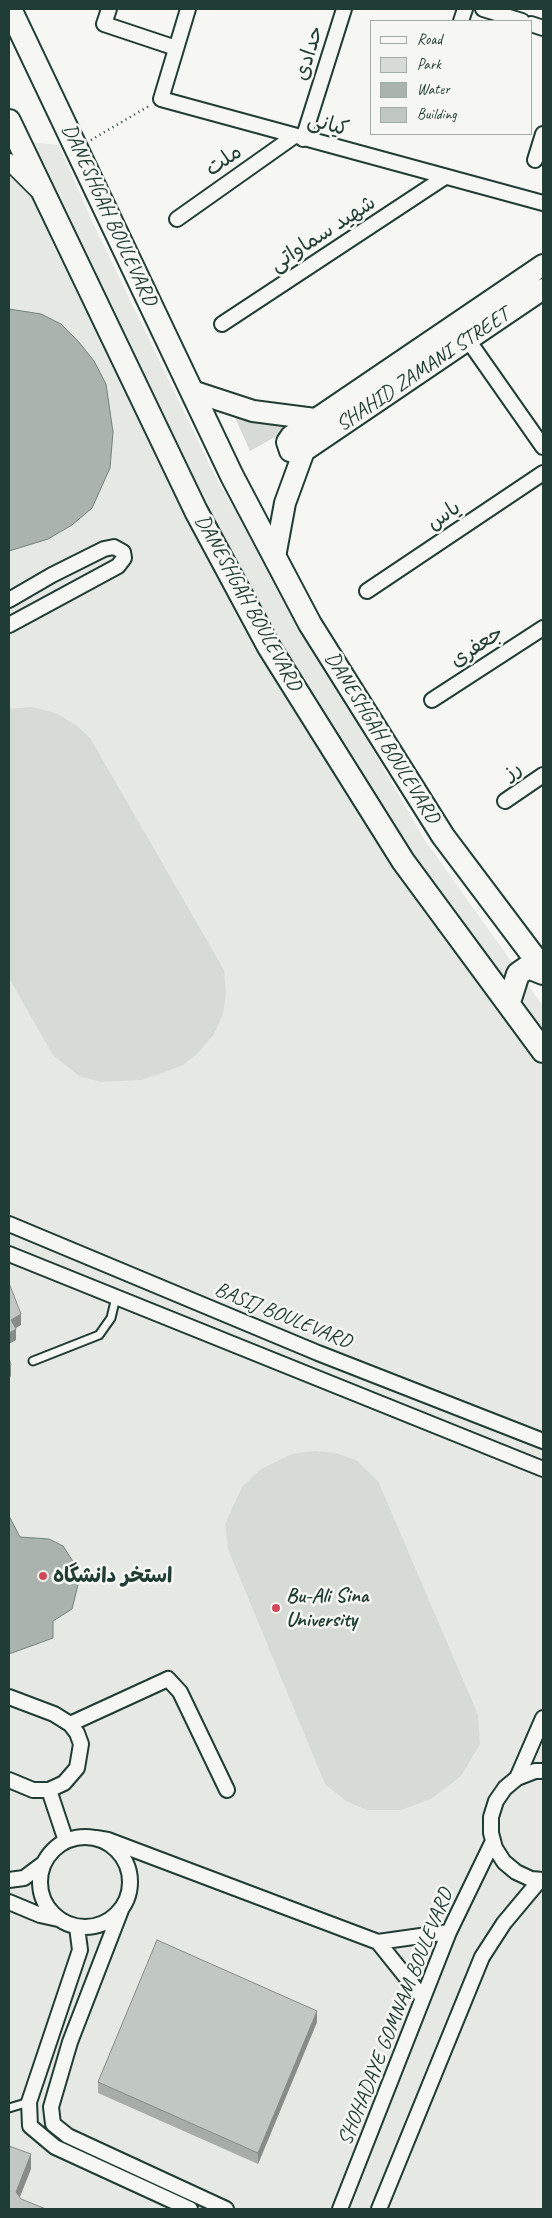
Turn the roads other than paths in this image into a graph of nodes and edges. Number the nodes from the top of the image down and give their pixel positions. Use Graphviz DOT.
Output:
graph roads {
  1 [pos="10,9"];
  2 [pos="109,9"];
  3 [pos="188,9"];
  4 [pos="344,9"];
  5 [pos="483,9"];
  6 [pos="519,20"];
  7 [pos="176,48"];
  8 [pos="9,122"];
  9 [pos="543,134"];
  10 [pos="298,138"];
  11 [pos="535,160"];
  12 [pos="9,163"];
  13 [pos="445,177"];
  14 [pos="45,197"];
  15 [pos="543,204"];
  16 [pos="177,219"];
  17 [pos="543,265"];
  18 [pos="543,289"];
  19 [pos="222,324"];
  20 [pos="468,340"];
  21 [pos="192,391"];
  22 [pos="315,419"];
  23 [pos="543,448"];
  24 [pos="304,451"];
  25 [pos="543,473"];
  26 [pos="275,557"];
  27 [pos="367,591"];
  28 [pos="9,600"];
  29 [pos="9,625"];
  30 [pos="543,628"];
  31 [pos="432,700"];
  32 [pos="543,775"];
  33 [pos="505,801"];
  34 [pos="543,969"];
  35 [pos="543,973"];
  36 [pos="509,1002"];
  37 [pos="543,1051"];
  38 [pos="9,1224"];
  39 [pos="9,1254"];
  40 [pos="116,1296"];
  41 [pos="32,1361"];
  42 [pos="543,1441"];
  43 [pos="543,1469"];
  44 [pos="9,1697"];
  45 [pos="543,1718"];
  46 [pos="70,1724"];
  47 [pos="543,1771"];
  48 [pos="517,1778"];
  49 [pos="9,1780"];
  50 [pos="49,1790"];
  51 [pos="227,1790"];
  52 [pos="96,1838"];
  53 [pos="66,1841"];
  54 [pos="493,1841"];
  55 [pos="44,1862"];
  56 [pos="9,1880"];
  57 [pos="542,1880"];
  58 [pos="9,1902"];
  59 [pos="121,1910"];
  60 [pos="58,1919"];
  61 [pos="77,1927"];
  62 [pos="449,1932"];
  63 [pos="378,1942"];
  64 [pos="423,1998"];
  65 [pos="29,2102"];
  66 [pos="9,2108"];
  67 [pos="190,2209"];
  68 [pos="226,2209"];
  69 [pos="340,2209"];
  70 [pos="379,2209"];
  1 -- 21 [label="highway, DANESHGAH BOULEVARD"];
  2 -- 7 [label="street"];
  3 -- 7 [label="street"];
  4 -- 10 [label="street, حدادی"];
  5 -- 6 [label="street"];
  7 -- 10 [label="street, کیانی"];
  8 -- 14 [label="highway, DANESHGAH BOULEVARD"];
  9 -- 11 [label="street"];
  10 -- 13 [label="street, کیانی"];
  10 -- 16 [label="street, ملت"];
  12 -- 14 [label="street"];
  13 -- 15 [label="street, کیانی"];
  13 -- 19 [label="street, شهید سماواتی"];
  14 -- 36 [label="highway, DANESHGAH BOULEVARD"];
  17 -- 22 [label="main road, SHAHID ZAMANI STREET"];
  18 -- 20 [label="main road, SHAHID ZAMANI STREET"];
  20 -- 23 [label="street"];
  20 -- 24 [label="main road, SHAHID ZAMANI STREET"];
  21 -- 22 [label="main road"];
  21 -- 26 [label="highway, DANESHGAH BOULEVARD"];
  22 -- 24 [label="main road, SHAHID ZAMANI STREET"];
  24 -- 26 [label="main road"];
  25 -- 27 [label="street, یاس"];
  26 -- 34 [label="highway, DANESHGAH BOULEVARD"];
  28 -- 29 [label="street"];
  30 -- 31 [label="street, جعفری"];
  32 -- 33 [label="street, رز"];
  35 -- 36 [label="highway"];
  36 -- 37 [label="highway, DANESHGAH BOULEVARD"];
  38 -- 42 [label="street, BASIJ BOULEVARD"];
  39 -- 40 [label="street, BASIJ BOULEVARD"];
  40 -- 41 [label="lane"];
  40 -- 43 [label="street, BASIJ BOULEVARD"];
  44 -- 46 [label="street"];
  45 -- 48 [label="street"];
  46 -- 50 [label="street"];
  46 -- 51 [label="street"];
  47 -- 48 [label="street"];
  48 -- 54 [label="street"];
  49 -- 50 [label="street"];
  50 -- 53 [label="street"];
  52 -- 53 [label="street"];
  52 -- 59 [label="street"];
  52 -- 63 [label="street"];
  53 -- 55 [label="street"];
  54 -- 57 [label="street"];
  54 -- 62 [label="street, SHOHADAYE GOMNAM BOULEVARD"];
  55 -- 56 [label="street"];
  55 -- 60 [label="street"];
  57 -- 70 [label="street"];
  58 -- 60 [label="street"];
  59 -- 61 [label="street"];
  59 -- 68 [label="street"];
  60 -- 61 [label="street"];
  61 -- 65 [label="street"];
  62 -- 63 [label="street"];
  62 -- 64 [label="street, SHOHADAYE GOMNAM BOULEVARD"];
  63 -- 64 [label="street"];
  64 -- 69 [label="street, SHOHADAYE GOMNAM BOULEVARD"];
  65 -- 66 [label="lane"];
  65 -- 67 [label="street"];
}
